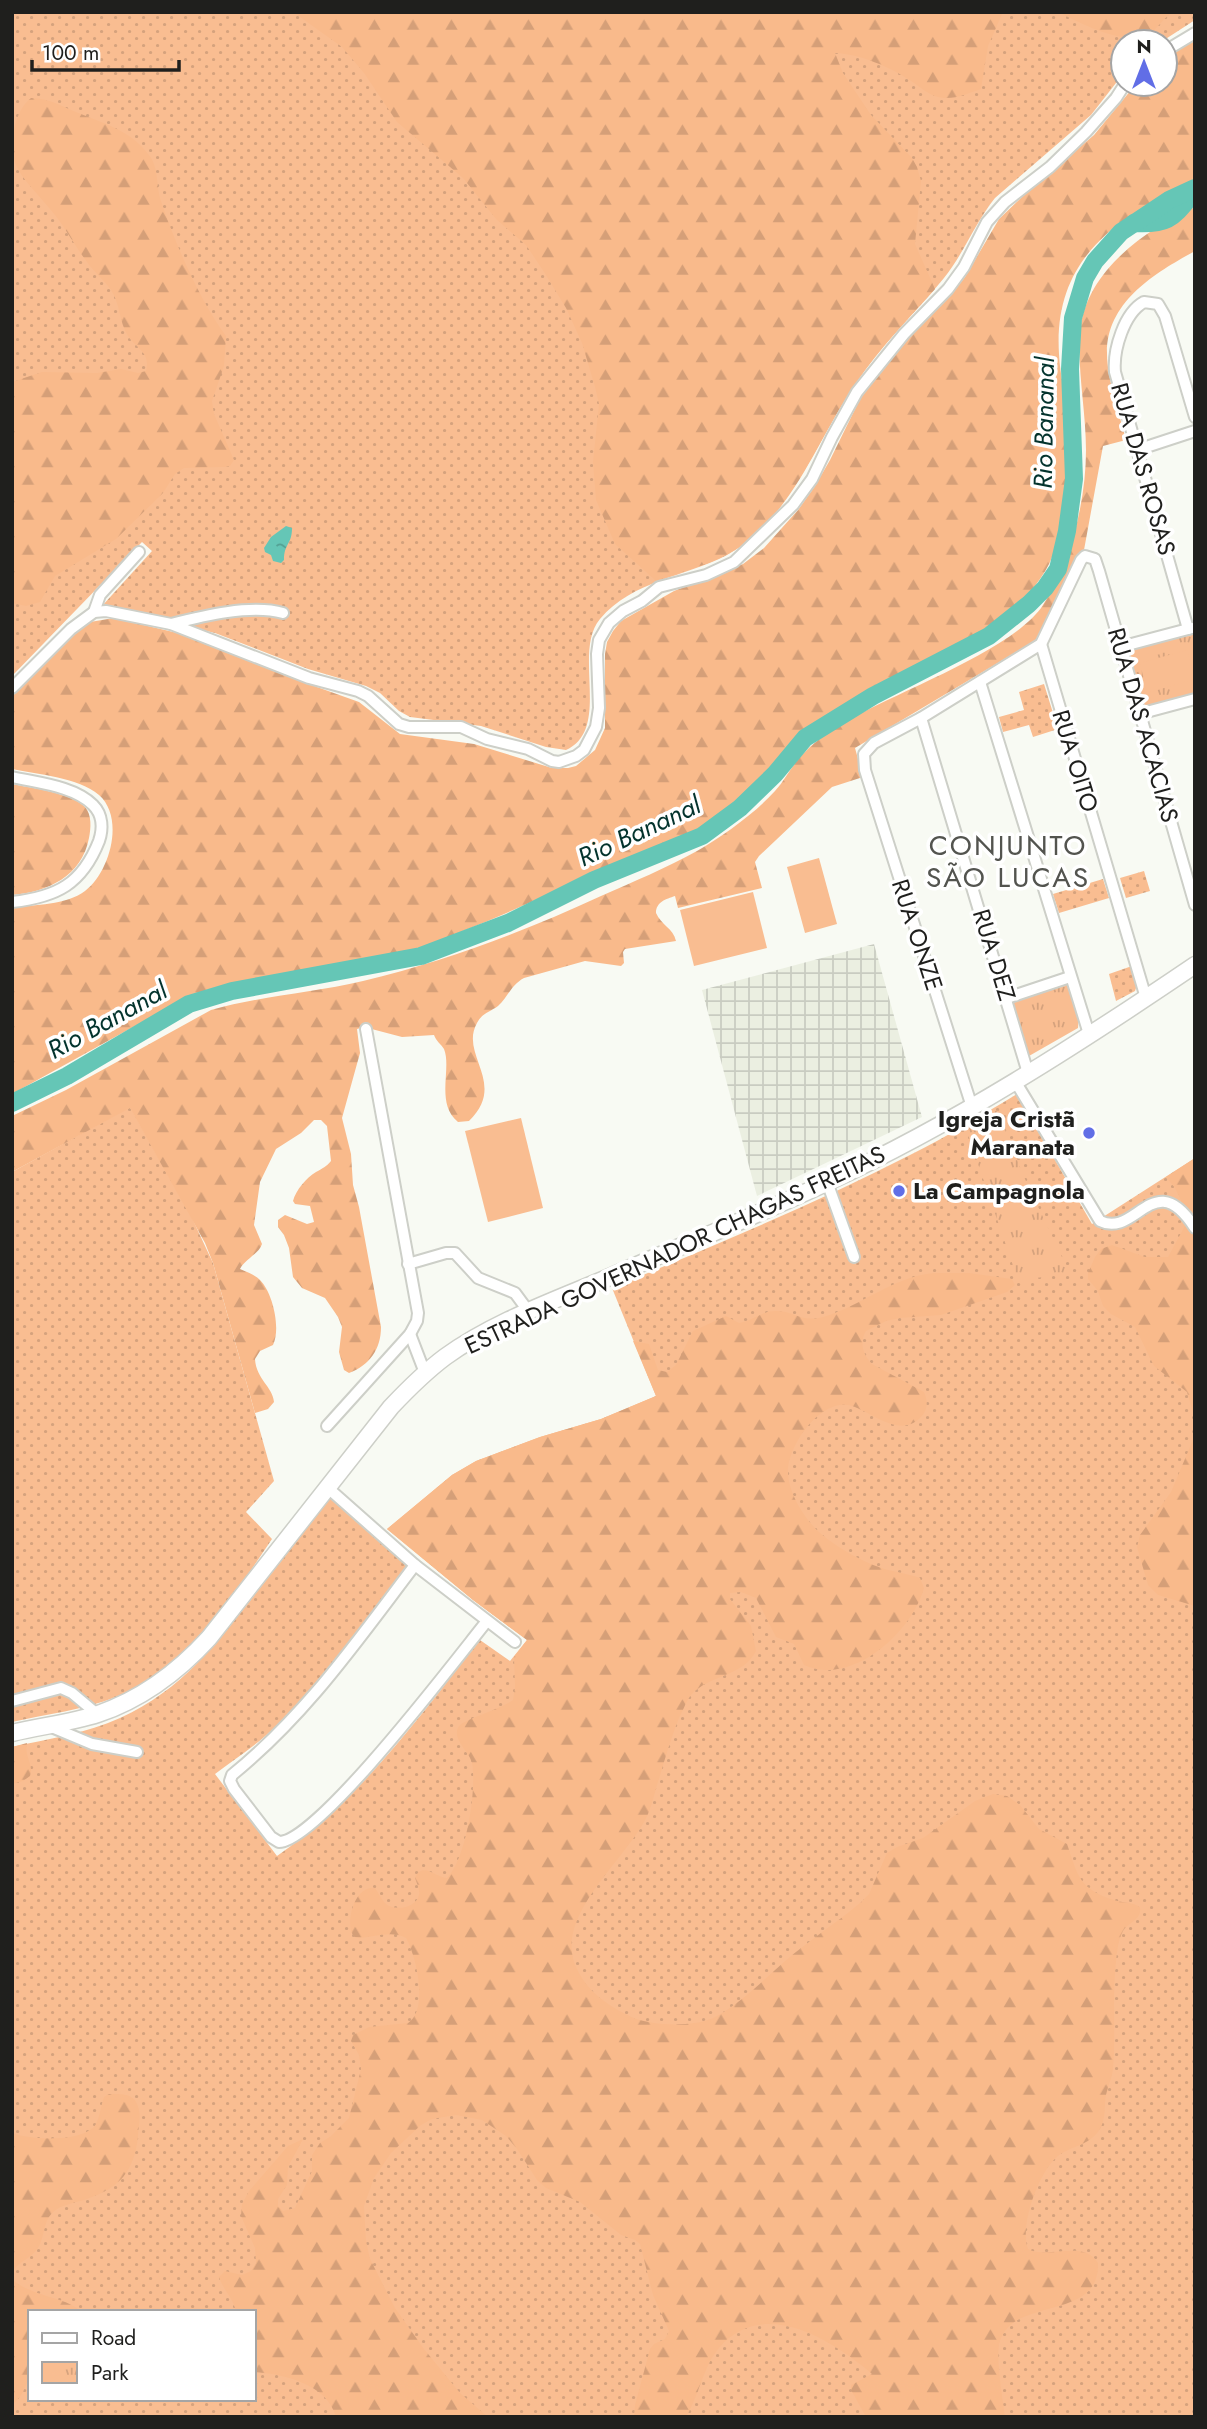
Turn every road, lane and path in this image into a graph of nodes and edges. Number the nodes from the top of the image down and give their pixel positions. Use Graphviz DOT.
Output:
graph roads {
  1 [pos="1195,33"];
  2 [pos="1179,43"];
  3 [pos="1117,98"];
  4 [pos="1195,416"];
  5 [pos="1195,431"];
  6 [pos="1137,450"];
  7 [pos="139,552"];
  8 [pos="94,612"];
  9 [pos="283,613"];
  10 [pos="171,624"];
  11 [pos="1191,628"];
  12 [pos="1041,644"];
  13 [pos="1120,647"];
  14 [pos="980,682"];
  15 [pos="12,688"];
  16 [pos="1195,699"];
  17 [pos="1139,714"];
  18 [pos="921,718"];
  19 [pos="12,777"];
  20 [pos="12,902"];
  21 [pos="1195,905"];
  22 [pos="1195,965"];
  23 [pos="1070,978"];
  24 [pos="1007,998"];
  25 [pos="1146,998"];
  26 [pos="366,1028"];
  27 [pos="1089,1034"];
  28 [pos="1022,1077"];
  29 [pos="972,1107"];
  30 [pos="827,1182"];
  31 [pos="1195,1228"];
  32 [pos="854,1257"];
  33 [pos="408,1264"];
  34 [pos="529,1312"];
  35 [pos="410,1334"];
  36 [pos="425,1373"];
  37 [pos="327,1426"];
  38 [pos="328,1488"];
  39 [pos="415,1565"];
  40 [pos="487,1621"];
  41 [pos="515,1642"];
  42 [pos="12,1701"];
  43 [pos="97,1714"];
  44 [pos="46,1726"];
  45 [pos="12,1733"];
  46 [pos="137,1752"];
  1 -- 2 [label="street"];
  3 -- 10 [label="street"];
  4 -- 6 [label="street, RUA DAS ROSAS"];
  5 -- 6 [label="street"];
  6 -- 11 [label="street, RUA DAS ROSAS"];
  7 -- 8 [label="street"];
  8 -- 10 [label="street"];
  8 -- 15 [label="street"];
  9 -- 10 [label="street"];
  11 -- 13 [label="street"];
  12 -- 13 [label="street, RUA DAS ACACIAS"];
  12 -- 14 [label="street"];
  12 -- 25 [label="street, RUA OITO"];
  13 -- 17 [label="street, RUA DAS ACACIAS"];
  14 -- 18 [label="street"];
  14 -- 23 [label="street"];
  16 -- 17 [label="street"];
  17 -- 21 [label="street, RUA DAS ACACIAS"];
  18 -- 24 [label="street, RUA DEZ"];
  18 -- 29 [label="street, RUA ONZE"];
  19 -- 20 [label="street"];
  22 -- 25 [label="main road, ESTRADA GOVERNADOR CHAGAS FREITAS"];
  23 -- 24 [label="street"];
  23 -- 27 [label="street"];
  24 -- 28 [label="street, RUA DEZ"];
  25 -- 27 [label="main road, ESTRADA GOVERNADOR CHAGAS FREITAS"];
  26 -- 33 [label="street"];
  27 -- 28 [label="main road, ESTRADA GOVERNADOR CHAGAS FREITAS"];
  28 -- 29 [label="main road, ESTRADA GOVERNADOR CHAGAS FREITAS"];
  28 -- 31 [label="street, RUA DEZ"];
  29 -- 30 [label="main road, ESTRADA GOVERNADOR CHAGAS FREITAS"];
  30 -- 32 [label="street"];
  30 -- 34 [label="main road, ESTRADA GOVERNADOR CHAGAS FREITAS"];
  33 -- 34 [label="street"];
  33 -- 35 [label="street"];
  34 -- 36 [label="main road, ESTRADA GOVERNADOR CHAGAS FREITAS"];
  35 -- 36 [label="street"];
  35 -- 37 [label="street"];
  36 -- 38 [label="main road, ESTRADA GOVERNADOR CHAGAS FREITAS"];
  38 -- 39 [label="street"];
  38 -- 43 [label="main road, ESTRADA GOVERNADOR CHAGAS FREITAS"];
  39 -- 40 [label="street"];
  39 -- 40 [label="street"];
  40 -- 41 [label="street"];
  42 -- 43 [label="street"];
  43 -- 44 [label="main road, ESTRADA GOVERNADOR CHAGAS FREITAS"];
  44 -- 45 [label="main road, ESTRADA GOVERNADOR CHAGAS FREITAS"];
  44 -- 46 [label="street"];
}
